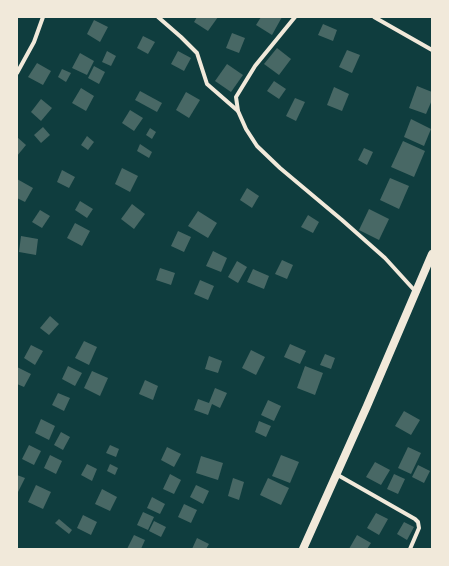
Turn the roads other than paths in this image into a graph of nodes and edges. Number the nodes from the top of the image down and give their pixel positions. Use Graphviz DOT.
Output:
graph roads {
  1 [pos="43,17"];
  2 [pos="158,17"];
  3 [pos="295,17"];
  4 [pos="374,17"];
  5 [pos="432,50"];
  6 [pos="17,73"];
  7 [pos="238,111"];
  8 [pos="432,254"];
  9 [pos="416,292"];
  10 [pos="336,474"];
  11 [pos="302,549"];
  12 [pos="410,549"];
  1 -- 6 [label="street"];
  2 -- 7 [label="street"];
  3 -- 7 [label="street"];
  4 -- 5 [label="street"];
  7 -- 9 [label="street"];
  8 -- 9 [label="main road"];
  9 -- 10 [label="main road"];
  10 -- 11 [label="main road"];
  10 -- 12 [label="street"];
}
